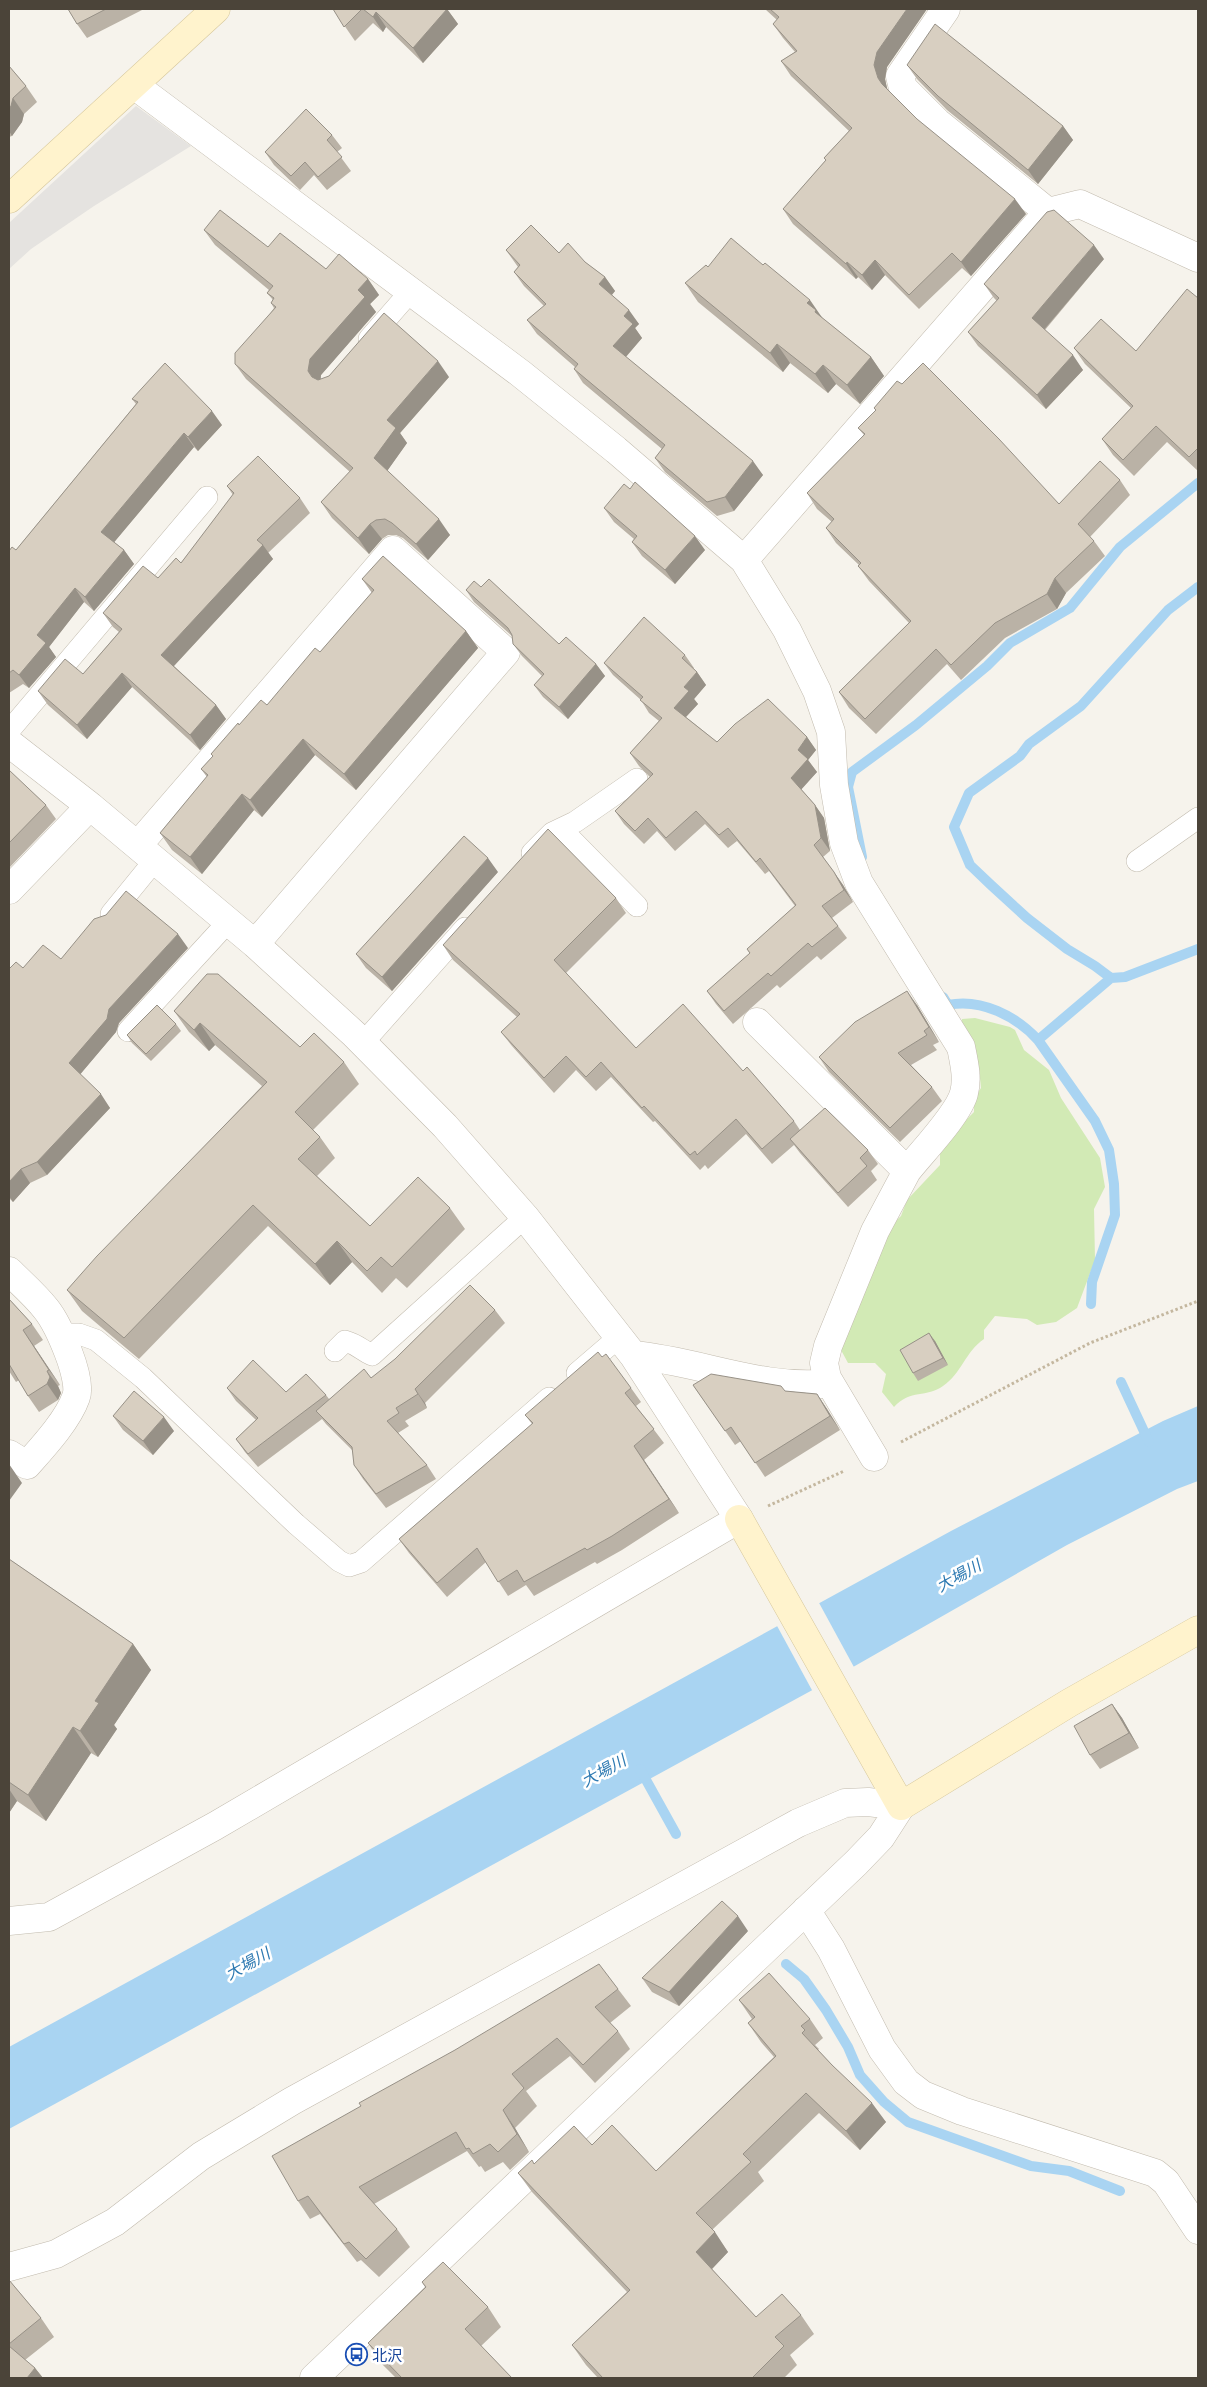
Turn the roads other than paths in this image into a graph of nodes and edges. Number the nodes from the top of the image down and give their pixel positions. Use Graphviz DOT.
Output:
graph roads {
  1 [pos="216,9"];
  2 [pos="946,9"];
  3 [pos="134,85"];
  4 [pos="9,198"];
  5 [pos="1048,212"];
  6 [pos="1198,258"];
  7 [pos="410,292"];
  8 [pos="355,355"];
  9 [pos="207,497"];
  10 [pos="744,560"];
  11 [pos="9,731"];
  12 [pos="9,743"];
  13 [pos="637,779"];
  14 [pos="90,806"];
  15 [pos="1198,818"];
  16 [pos="561,829"];
  17 [pos="146,853"];
  18 [pos="1137,861"];
  19 [pos="520,866"];
  20 [pos="9,890"];
  21 [pos="637,906"];
  22 [pos="477,915"];
  23 [pos="106,920"];
  24 [pos="228,922"];
  25 [pos="255,944"];
  26 [pos="757,1022"];
  27 [pos="128,1031"];
  28 [pos="362,1044"];
  29 [pos="907,1171"];
  30 [pos="525,1217"];
  31 [pos="9,1271"];
  32 [pos="60,1334"];
  33 [pos="626,1346"];
  34 [pos="335,1351"];
  35 [pos="830,1383"];
  36 [pos="9,1454"];
  37 [pos="874,1457"];
  38 [pos="743,1525"];
  39 [pos="1198,1630"];
  40 [pos="901,1806"];
  41 [pos="806,1910"];
  42 [pos="9,1921"];
  43 [pos="1198,2230"];
  44 [pos="9,2267"];
  45 [pos="314,2378"];
  1 -- 3 [label="street"];
  2 -- 5 [label="street"];
  3 -- 4 [label="street"];
  3 -- 7 [label="street"];
  5 -- 6 [label="street"];
  5 -- 10 [label="street"];
  7 -- 8 [label="lane"];
  7 -- 10 [label="street"];
  9 -- 11 [label="lane"];
  10 -- 29 [label="street"];
  12 -- 14 [label="street"];
  13 -- 16 [label="lane"];
  14 -- 17 [label="street"];
  14 -- 20 [label="street"];
  15 -- 18 [label="lane"];
  16 -- 19 [label="lane"];
  16 -- 21 [label="lane"];
  17 -- 23 [label="lane"];
  17 -- 24 [label="street"];
  17 -- 25 [label="street"];
  22 -- 28 [label="lane"];
  24 -- 25 [label="street"];
  24 -- 27 [label="lane"];
  25 -- 28 [label="street"];
  26 -- 29 [label="street"];
  28 -- 30 [label="street"];
  29 -- 35 [label="street"];
  30 -- 33 [label="street"];
  30 -- 34 [label="lane"];
  31 -- 32 [label="street"];
  32 -- 33 [label="lane"];
  32 -- 36 [label="street"];
  33 -- 35 [label="street"];
  33 -- 38 [label="street"];
  35 -- 37 [label="street"];
  38 -- 40 [label="street"];
  38 -- 42 [label="street"];
  39 -- 40 [label="street"];
  40 -- 41 [label="street"];
  40 -- 44 [label="street"];
  41 -- 43 [label="street"];
  41 -- 45 [label="street"];
}
